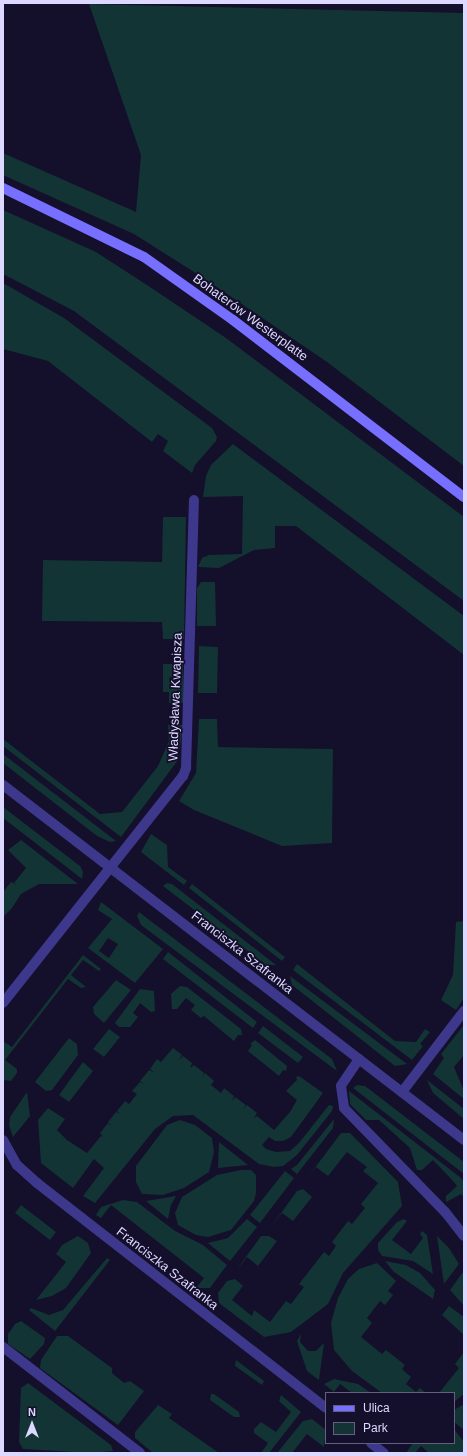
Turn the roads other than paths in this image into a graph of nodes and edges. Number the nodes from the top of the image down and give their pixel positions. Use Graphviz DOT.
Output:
graph roads {
  1 [pos="3,188"];
  2 [pos="464,497"];
  3 [pos="194,500"];
  4 [pos="3,786"];
  5 [pos="110,868"];
  6 [pos="3,1003"];
  7 [pos="464,1011"];
  8 [pos="358,1059"];
  9 [pos="402,1092"];
  10 [pos="3,1140"];
  11 [pos="464,1140"];
  12 [pos="464,1236"];
  13 [pos="3,1347"];
  14 [pos="325,1407"];
  15 [pos="372,1444"];
  16 [pos="140,1453"];
  17 [pos="384,1453"];
  1 -- 2 [label="main road, Bohaterów Westerplatte"];
  3 -- 5 [label="street, Władysława Kwapisza"];
  4 -- 5 [label="street, Franciszka Szafranka"];
  5 -- 6 [label="street"];
  5 -- 8 [label="street, Franciszka Szafranka"];
  7 -- 9 [label="street"];
  8 -- 9 [label="street, Franciszka Szafranka"];
  8 -- 12 [label="street"];
  9 -- 11 [label="street, Franciszka Szafranka"];
  10 -- 14 [label="street, Franciszka Szafranka"];
  13 -- 16 [label="street"];
  15 -- 17 [label="street"];
}
